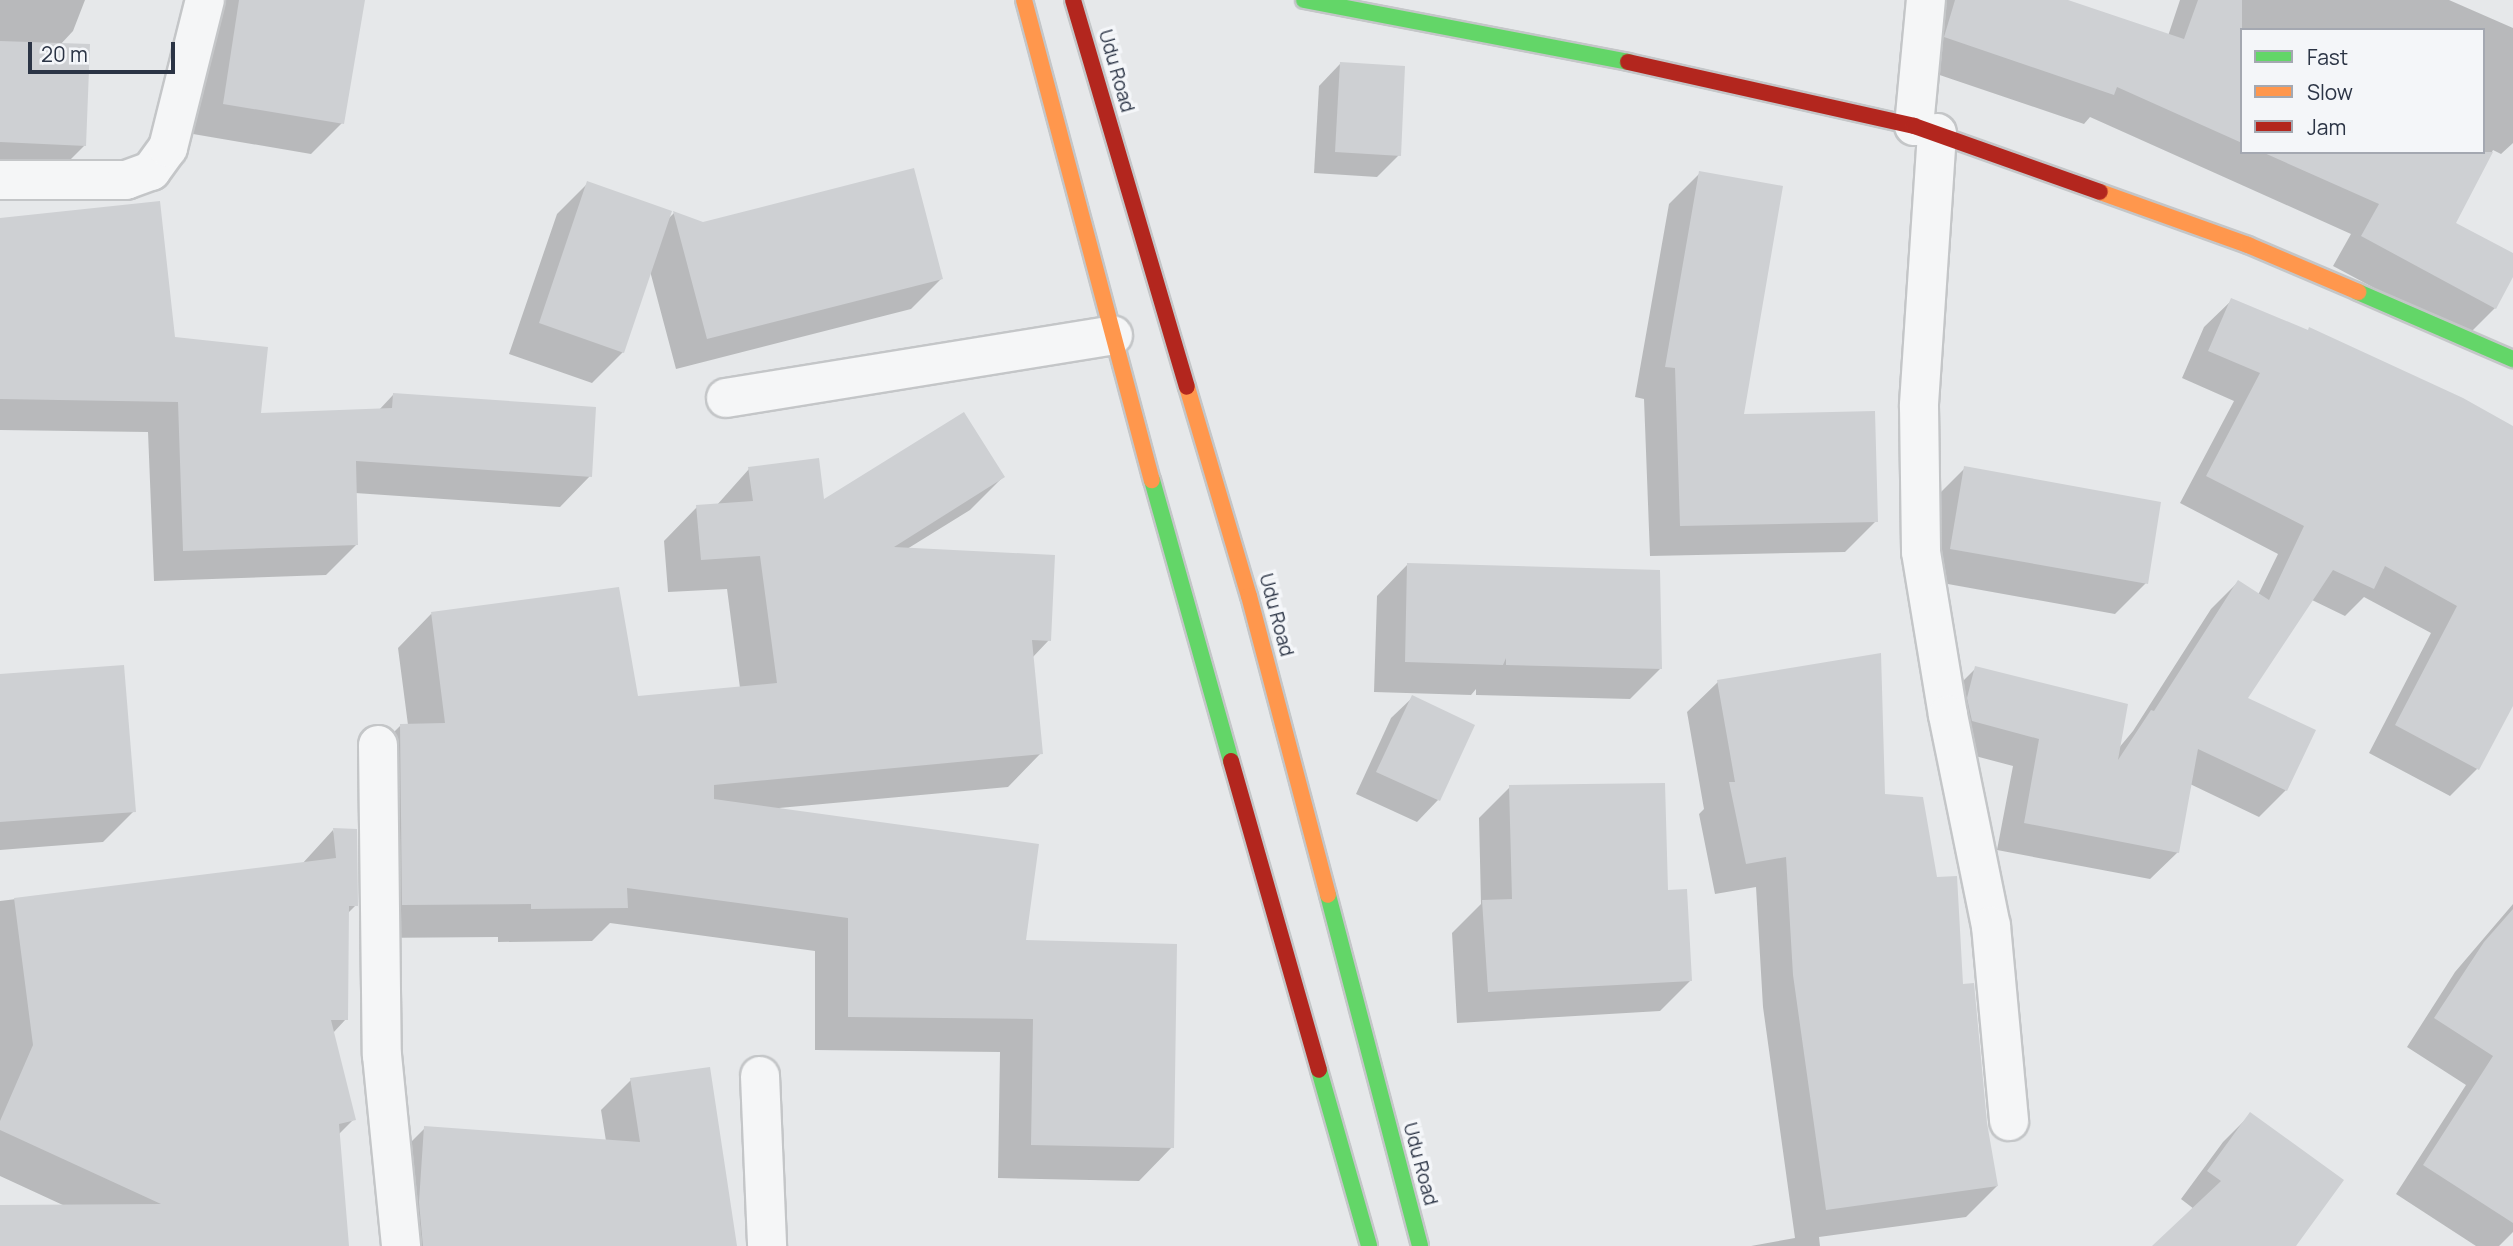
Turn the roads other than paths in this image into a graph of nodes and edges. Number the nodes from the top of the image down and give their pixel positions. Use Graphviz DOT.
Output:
graph roads {
  1 [pos="205,0"];
  2 [pos="1024,0"];
  3 [pos="1073,0"];
  4 [pos="1304,0"];
  5 [pos="1926,0"];
  6 [pos="1925,129"];
  7 [pos="0,180"];
  8 [pos="1114,335"];
  9 [pos="2512,355"];
  10 [pos="726,398"];
  11 [pos="378,745"];
  12 [pos="760,1076"];
  13 [pos="2010,1121"];
  14 [pos="401,1246"];
  15 [pos="767,1246"];
  16 [pos="1369,1246"];
  17 [pos="1420,1246"];
  1 -- 7 [label="street"];
  2 -- 8 [label="main road"];
  3 -- 17 [label="main road, Udu Road"];
  4 -- 6 [label="main road"];
  5 -- 6 [label="street"];
  6 -- 9 [label="main road"];
  6 -- 13 [label="street"];
  8 -- 10 [label="street"];
  8 -- 16 [label="main road"];
  11 -- 14 [label="street"];
  12 -- 15 [label="street"];
}
